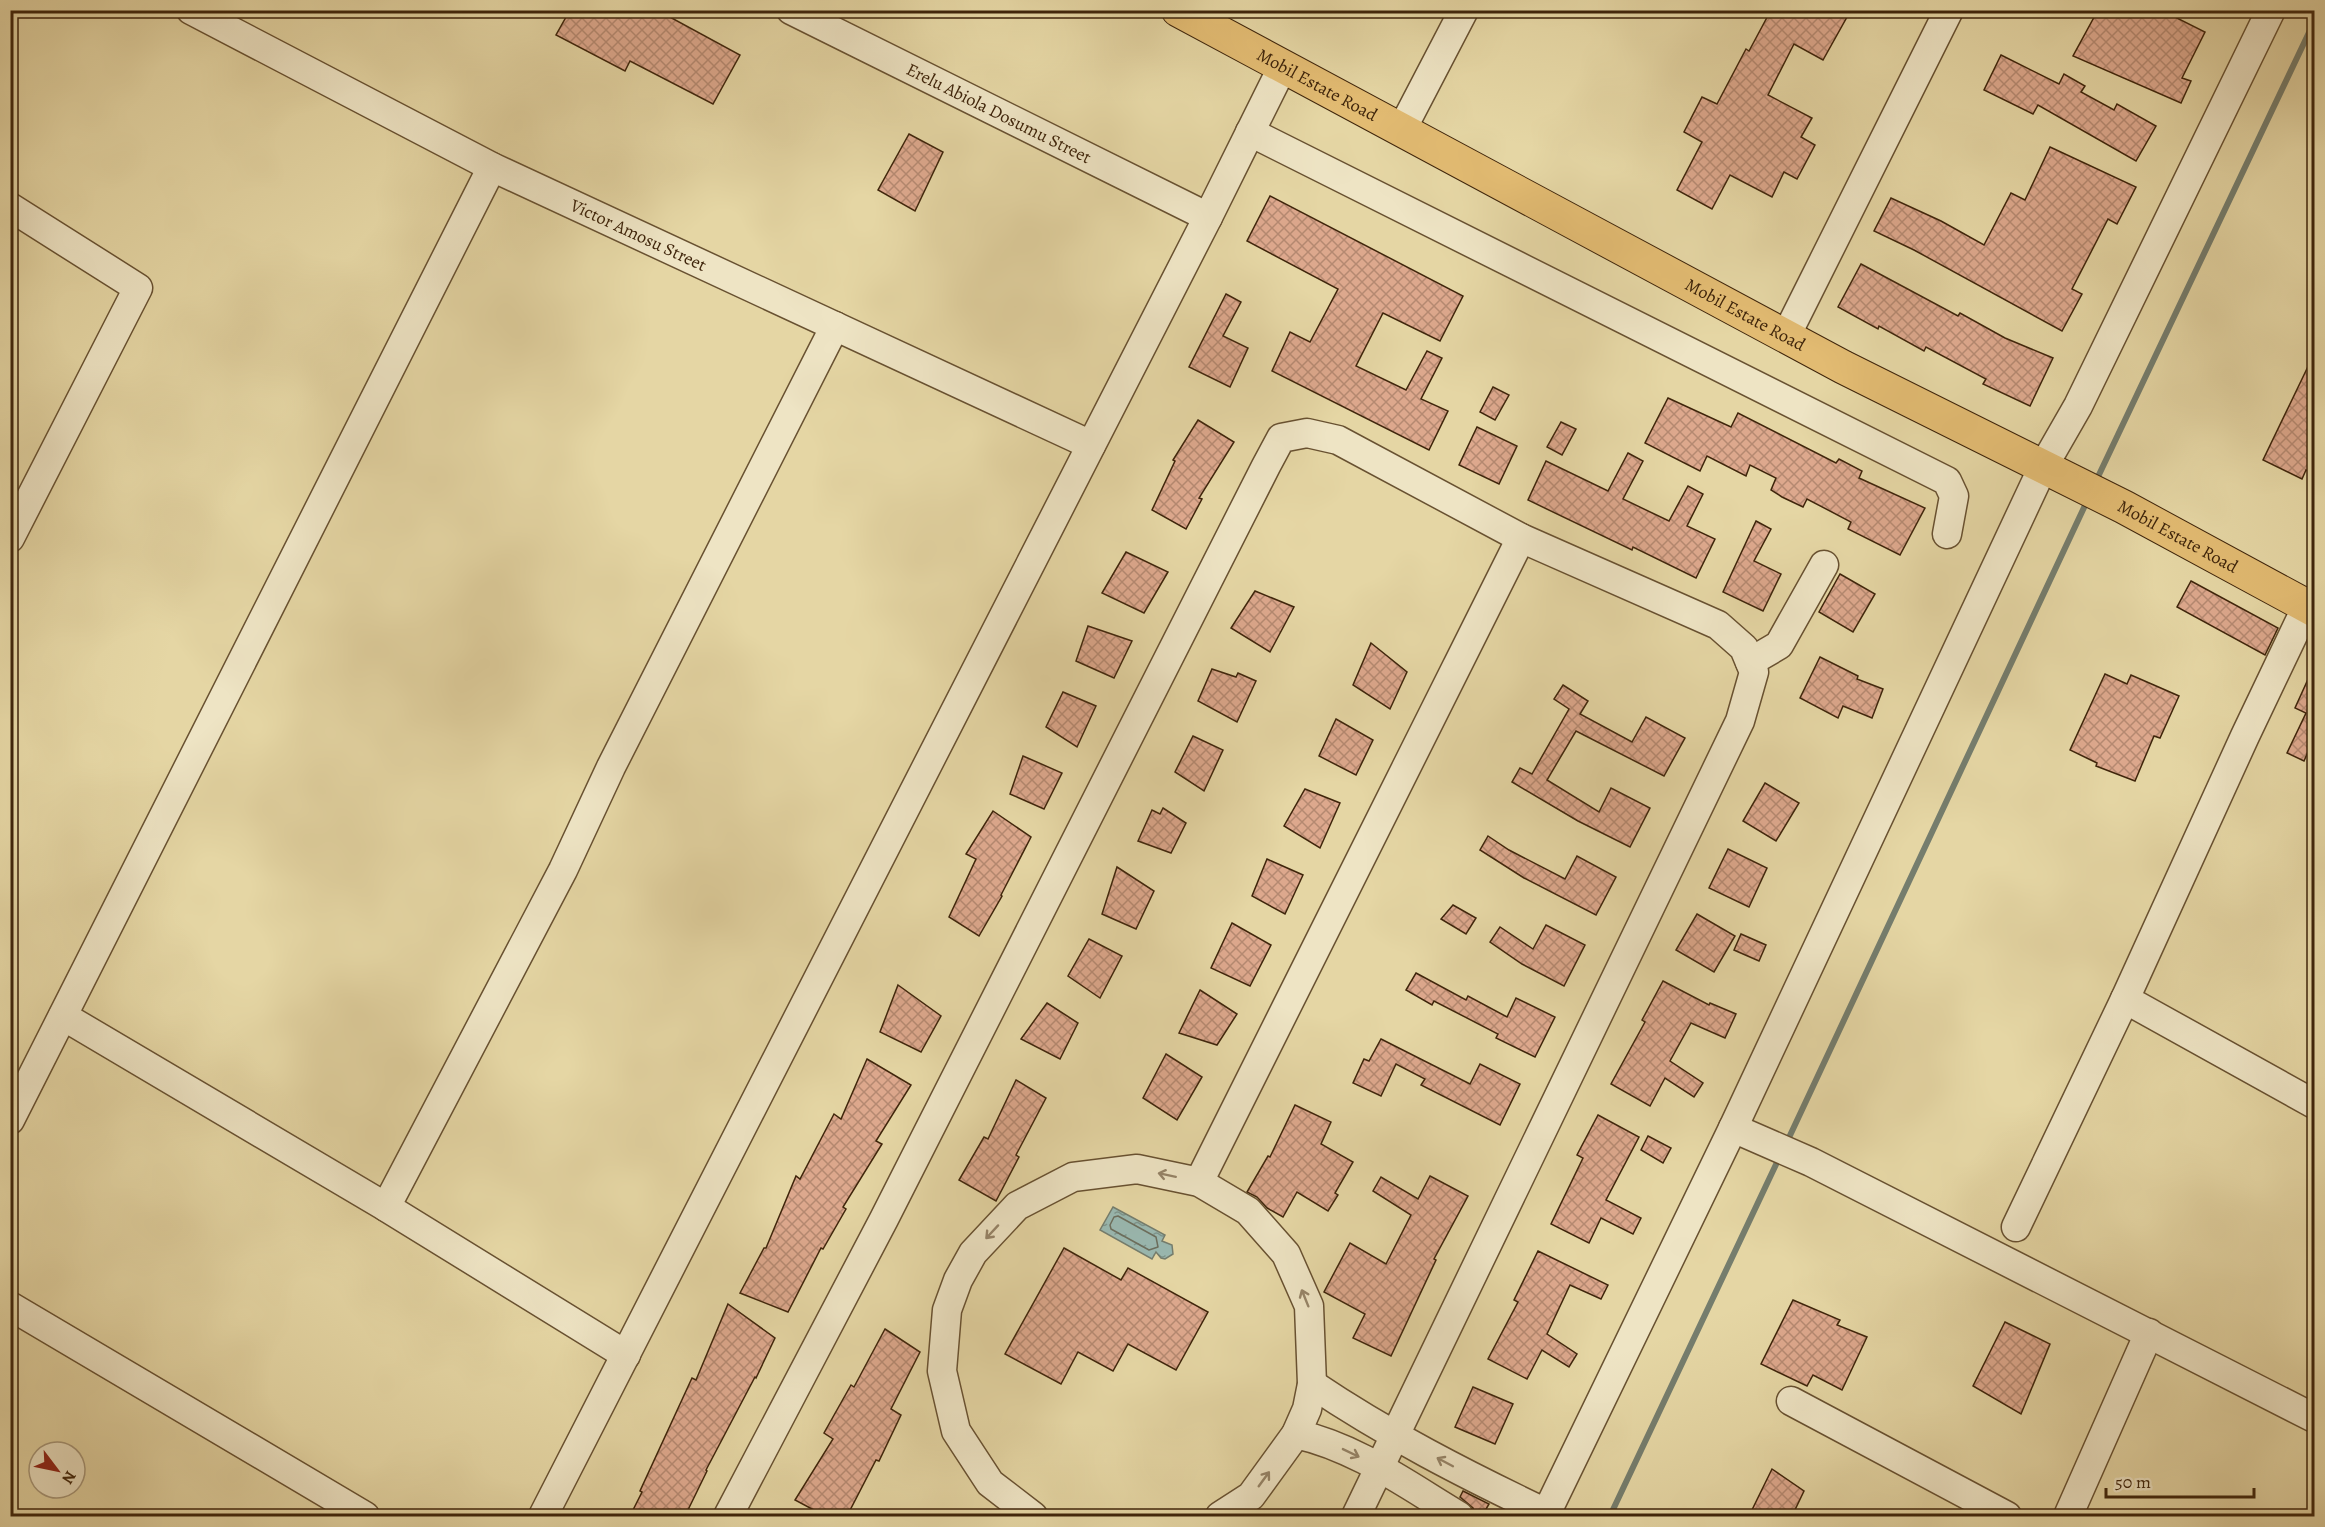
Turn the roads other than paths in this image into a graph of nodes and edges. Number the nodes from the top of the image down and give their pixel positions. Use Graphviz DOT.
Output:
graph roads {
  1 [pos="191,10"];
  2 [pos="791,10"];
  3 [pos="1178,10"];
  4 [pos="1464,10"];
  5 [pos="1949,10"];
  6 [pos="2271,10"];
  7 [pos="1283,66"];
  8 [pos="1401,131"];
  9 [pos="1250,132"];
  10 [pos="492,167"];
  11 [pos="10,207"];
  12 [pos="1208,217"];
  13 [pos="835,326"];
  14 [pos="1786,336"];
  15 [pos="1092,445"];
  16 [pos="2043,467"];
  17 [pos="1947,534"];
  18 [pos="10,538"];
  19 [pos="1521,538"];
  20 [pos="1824,565"];
  21 [pos="2311,608"];
  22 [pos="1750,662"];
  23 [pos="2125,999"];
  24 [pos="63,1016"];
  25 [pos="2314,1104"];
  26 [pos="10,1120"];
  27 [pos="1733,1128"];
  28 [pos="1199,1182"];
  29 [pos="386,1207"];
  30 [pos="2016,1227"];
  31 [pos="10,1306"];
  32 [pos="2149,1333"];
  33 [pos="626,1354"];
  34 [pos="1312,1384"];
  35 [pos="1791,1401"];
  36 [pos="2314,1418"];
  37 [pos="1296,1434"];
  38 [pos="1394,1434"];
  39 [pos="1379,1467"];
  40 [pos="1545,1515"];
  41 [pos="365,1516"];
  42 [pos="543,1516"];
  43 [pos="728,1516"];
  44 [pos="1033,1516"];
  45 [pos="1220,1516"];
  46 [pos="1356,1516"];
  47 [pos="1459,1516"];
  48 [pos="2007,1516"];
  49 [pos="2068,1516"];
  1 -- 10 [label="street, Victor Amosu Street"];
  2 -- 12 [label="street, Erelu Abiola Dosumu Street"];
  3 -- 7 [label="main road, Mobil Estate Road"];
  4 -- 8 [label="street"];
  5 -- 14 [label="street"];
  6 -- 16 [label="street"];
  7 -- 8 [label="main road, Mobil Estate Road"];
  7 -- 9 [label="street"];
  8 -- 14 [label="main road, Mobil Estate Road"];
  9 -- 12 [label="street"];
  9 -- 17 [label="street"];
  10 -- 13 [label="street, Victor Amosu Street"];
  10 -- 24 [label="street"];
  11 -- 18 [label="street"];
  12 -- 15 [label="street"];
  13 -- 15 [label="street, Victor Amosu Street"];
  13 -- 29 [label="street"];
  14 -- 16 [label="main road, Mobil Estate Road"];
  15 -- 33 [label="street"];
  16 -- 21 [label="main road, Mobil Estate Road"];
  16 -- 27 [label="street"];
  19 -- 22 [label="street"];
  19 -- 28 [label="street"];
  19 -- 43 [label="street"];
  20 -- 22 [label="street"];
  21 -- 23 [label="street"];
  22 -- 38 [label="street"];
  23 -- 25 [label="street"];
  23 -- 30 [label="street"];
  24 -- 26 [label="street"];
  24 -- 29 [label="street"];
  27 -- 32 [label="street"];
  27 -- 40 [label="street"];
  34 -- 28 [label="street, one-way"];
  28 -- 44 [label="street, one-way"];
  29 -- 33 [label="street"];
  31 -- 41 [label="street"];
  32 -- 36 [label="street"];
  32 -- 49 [label="street"];
  33 -- 42 [label="street"];
  34 -- 37 [label="street"];
  34 -- 38 [label="street"];
  35 -- 48 [label="street"];
  37 -- 39 [label="street, one-way"];
  45 -- 37 [label="street, one-way"];
  38 -- 39 [label="street"];
  40 -- 38 [label="street, one-way"];
  39 -- 46 [label="street"];
  39 -- 47 [label="street"];
}
